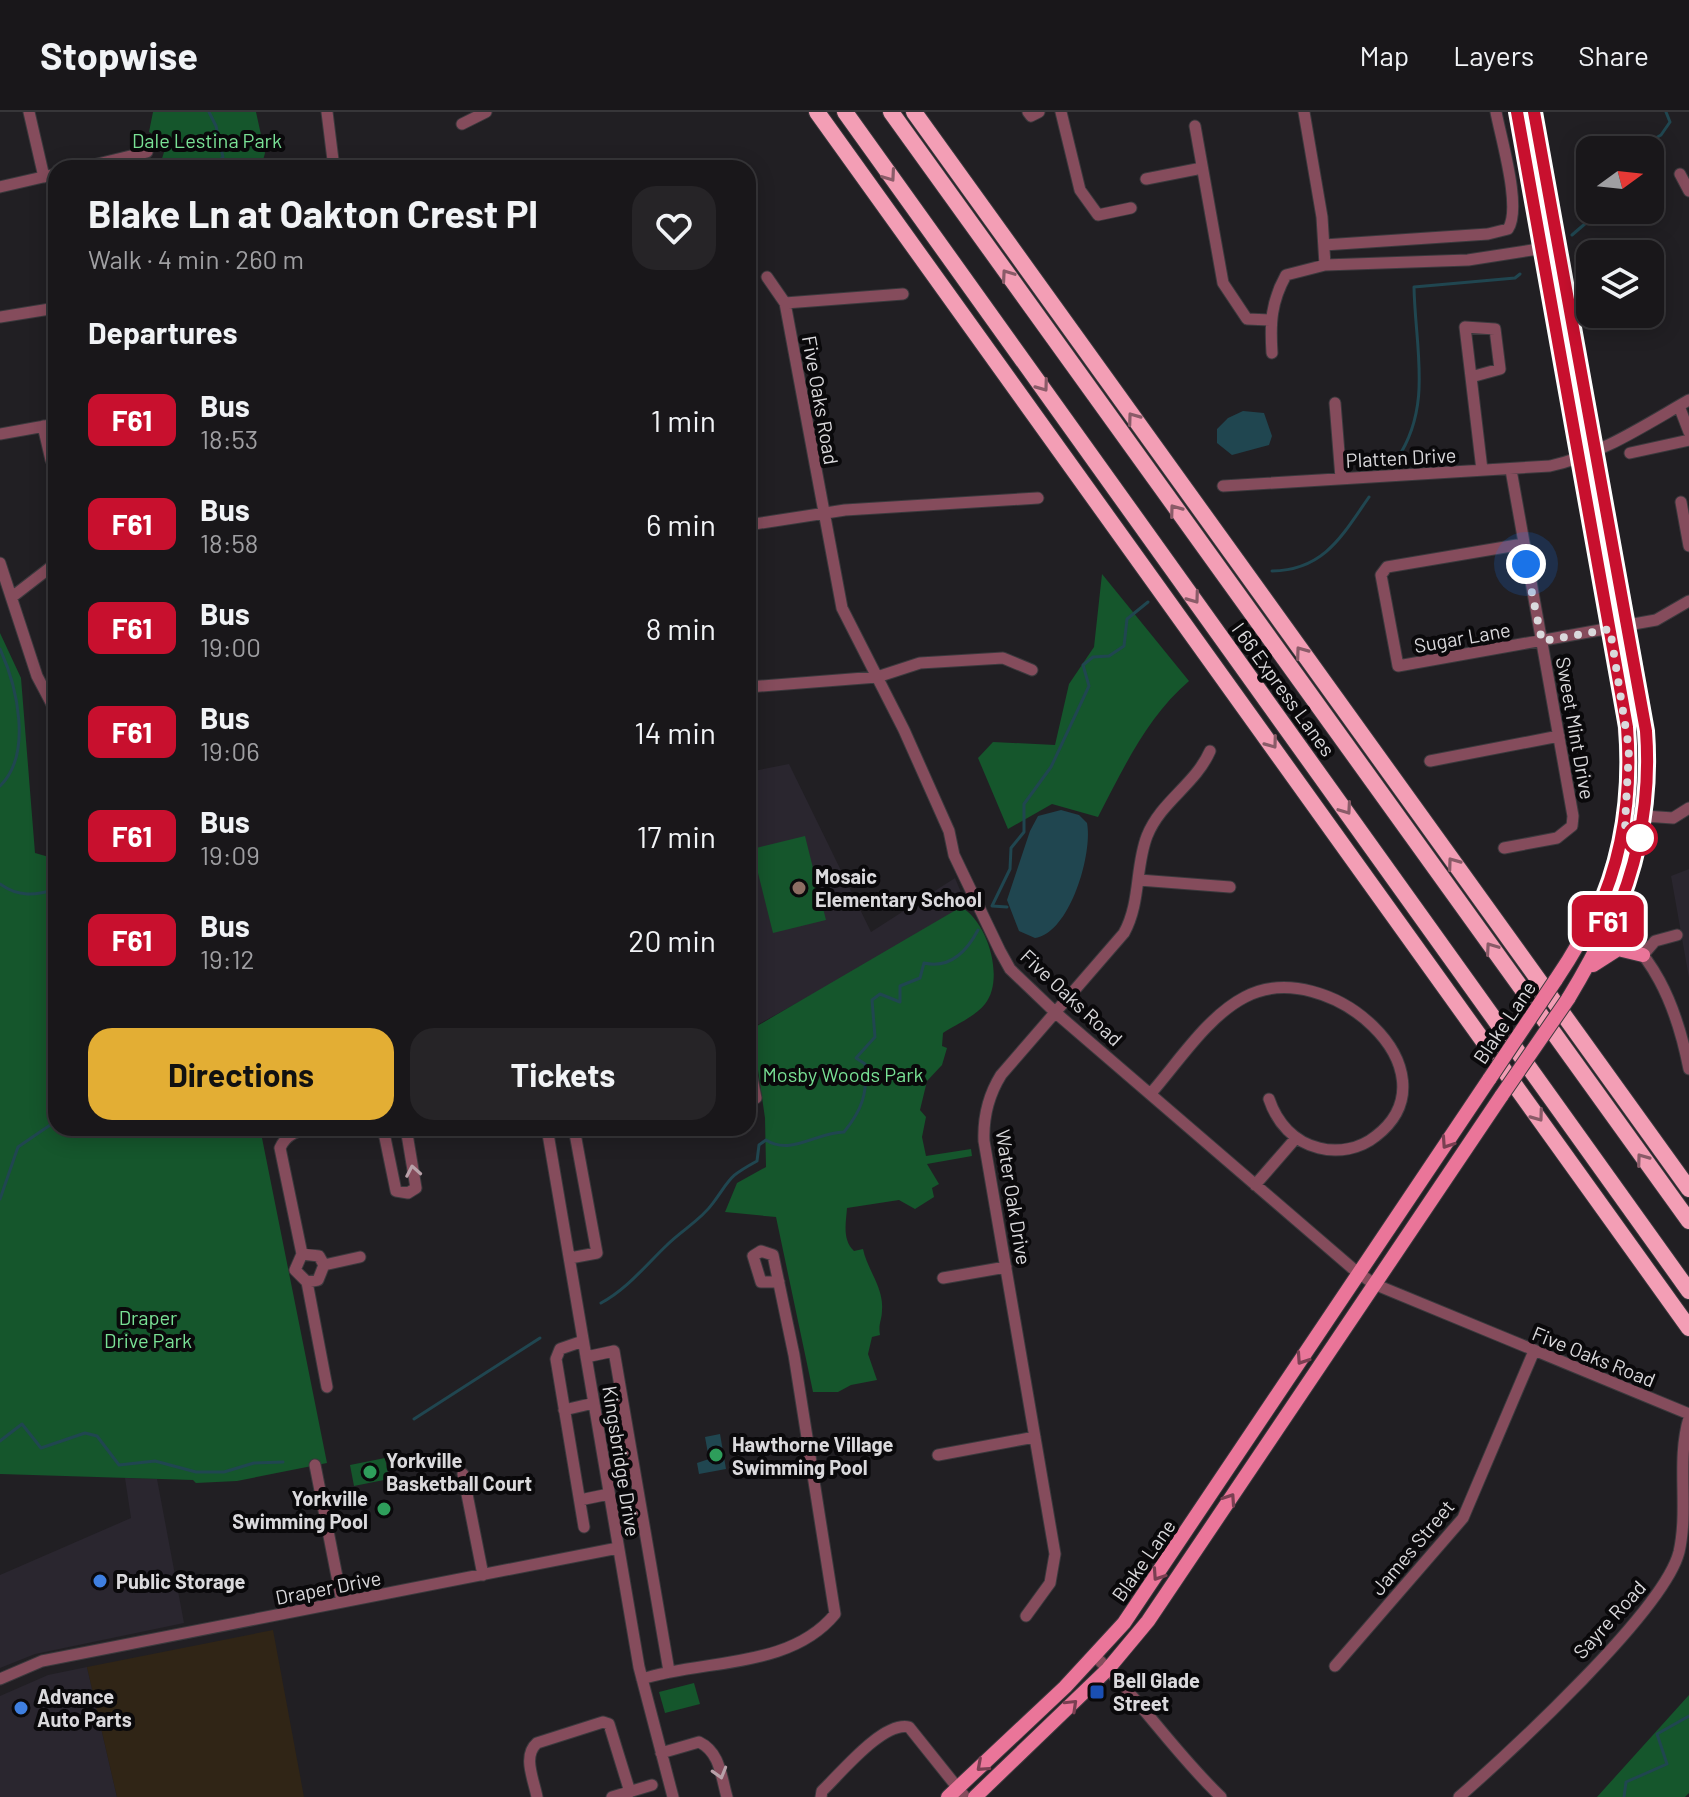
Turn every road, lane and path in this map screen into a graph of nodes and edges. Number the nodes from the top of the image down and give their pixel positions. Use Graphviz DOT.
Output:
graph roads {
  1 [pos="29,112"];
  2 [pos="327,112"];
  3 [pos="486,112"];
  4 [pos="817,112"];
  5 [pos="845,112"];
  6 [pos="891,112"];
  7 [pos="914,112"];
  8 [pos="1028,112"];
  9 [pos="1039,112"];
  10 [pos="1061,112"];
  11 [pos="1304,112"];
  12 [pos="1496,112"];
  13 [pos="1517,112"];
  14 [pos="1534,112"];
  15 [pos="462,124"];
  16 [pos="1195,126"];
  17 [pos="147,152"];
  18 [pos="114,160"];
  19 [pos="333,160"];
  20 [pos="1202,168"];
  21 [pos="48,169"];
  22 [pos="1680,174"];
  23 [pos="48,175"];
  24 [pos="1146,179"];
  25 [pos="0,187"];
  26 [pos="1689,191"];
  27 [pos="1131,208"];
  28 [pos="1324,245"];
  29 [pos="1558,246"];
  30 [pos="1541,249"];
  31 [pos="1325,265"];
  32 [pos="767,277"];
  33 [pos="903,294"];
  34 [pos="785,303"];
  35 [pos="48,309"];
  36 [pos="0,317"];
  37 [pos="1270,320"];
  38 [pos="1272,353"];
  39 [pos="1471,377"];
  40 [pos="1335,403"];
  41 [pos="1684,403"];
  42 [pos="48,425"];
  43 [pos="43,426"];
  44 [pos="1689,432"];
  45 [pos="0,434"];
  46 [pos="1689,440"];
  47 [pos="48,447"];
  48 [pos="1595,450"];
  49 [pos="1630,453"];
  50 [pos="1579,458"];
  51 [pos="1482,470"];
  52 [pos="1511,470"];
  53 [pos="1341,478"];
  54 [pos="1223,486"];
  55 [pos="1038,498"];
  56 [pos="1681,502"];
  57 [pos="823,512"];
  58 [pos="756,524"];
  59 [pos="1689,541"];
  60 [pos="1523,544"];
  61 [pos="0,563"];
  62 [pos="48,569"];
  63 [pos="12,597"];
  64 [pos="1689,601"];
  65 [pos="1628,626"];
  66 [pos="1610,629"];
  67 [pos="1542,641"];
  68 [pos="1032,670"];
  69 [pos="877,677"];
  70 [pos="756,686"];
  71 [pos="48,697"];
  72 [pos="1559,736"];
  73 [pos="1210,751"];
  74 [pos="1430,761"];
  75 [pos="1689,808"];
  76 [pos="1644,816"];
  77 [pos="1504,848"];
  78 [pos="1139,880"];
  79 [pos="1230,887"];
  80 [pos="1596,915"];
  81 [pos="1612,923"];
  82 [pos="1677,935"];
  83 [pos="1643,955"];
  84 [pos="1581,976"];
  85 [pos="1056,1013"];
  86 [pos="1689,1069"];
  87 [pos="1152,1092"];
  88 [pos="1269,1099"];
  89 [pos="289,1136"];
  90 [pos="385,1136"];
  91 [pos="407,1136"];
  92 [pos="548,1136"];
  93 [pos="575,1136"];
  94 [pos="1296,1138"];
  95 [pos="1255,1185"];
  96 [pos="1689,1189"];
  97 [pos="1689,1221"];
  98 [pos="302,1254"];
  99 [pos="360,1257"];
  100 [pos="570,1258"];
  101 [pos="324,1265"];
  102 [pos="1006,1267"];
  103 [pos="1359,1273"];
  104 [pos="943,1278"];
  105 [pos="307,1282"];
  106 [pos="779,1282"];
  107 [pos="1374,1284"];
  108 [pos="1689,1291"];
  109 [pos="1689,1328"];
  110 [pos="583,1341"];
  111 [pos="1534,1351"];
  112 [pos="586,1357"];
  113 [pos="327,1387"];
  114 [pos="594,1403"];
  115 [pos="564,1410"];
  116 [pos="1689,1416"];
  117 [pos="1035,1437"];
  118 [pos="938,1455"];
  119 [pos="315,1465"];
  120 [pos="463,1474"];
  121 [pos="609,1494"];
  122 [pos="580,1500"];
  123 [pos="584,1527"];
  124 [pos="618,1548"];
  125 [pos="483,1575"];
  126 [pos="342,1602"];
  127 [pos="1026,1616"];
  128 [pos="1095,1656"];
  129 [pos="1335,1666"];
  130 [pos="1108,1669"];
  131 [pos="669,1671"];
  132 [pos="0,1679"];
  133 [pos="642,1679"];
  134 [pos="661,1753"];
  135 [pos="652,1785"];
  136 [pos="630,1792"];
  137 [pos="957,1794"];
  138 [pos="537,1797"];
  139 [pos="612,1797"];
  140 [pos="673,1797"];
  141 [pos="727,1797"];
  142 [pos="821,1797"];
  143 [pos="975,1797"];
  144 [pos="1221,1797"];
  145 [pos="1459,1797"];
  1 -- 21 [label="street"];
  2 -- 19 [label="street"];
  3 -- 15 [label="street"];
  4 -- 109 [label="highway, one-way"];
  5 -- 108 [label="highway, I 66 Express Lanes, one-way"];
  97 -- 6 [label="highway, I 66 Express Lanes, one-way"];
  96 -- 7 [label="highway, one-way"];
  8 -- 9 [label="street"];
  10 -- 27 [label="street"];
  11 -- 28 [label="street"];
  12 -- 28 [label="street"];
  13 -- 30 [label="main road, Blake Lane"];
  14 -- 29 [label="main road, Blake Lane"];
  16 -- 20 [label="street"];
  17 -- 18 [label="street"];
  20 -- 24 [label="street"];
  20 -- 37 [label="street"];
  22 -- 26 [label="street"];
  23 -- 25 [label="street"];
  28 -- 31 [label="street"];
  29 -- 30 [label="street"];
  29 -- 48 [label="main road, Blake Lane"];
  30 -- 31 [label="street"];
  30 -- 50 [label="main road, Blake Lane"];
  31 -- 37 [label="street"];
  32 -- 34 [label="street, Five Oaks Road"];
  33 -- 34 [label="street"];
  34 -- 57 [label="street, Five Oaks Road"];
  35 -- 36 [label="street"];
  37 -- 38 [label="street"];
  39 -- 39 [label="street"];
  39 -- 51 [label="street"];
  40 -- 53 [label="street"];
  41 -- 44 [label="street"];
  41 -- 48 [label="street, Platten Drive"];
  42 -- 43 [label="street"];
  43 -- 45 [label="street"];
  43 -- 47 [label="street"];
  46 -- 49 [label="street"];
  48 -- 50 [label="street, Platten Drive"];
  48 -- 65 [label="main road, Blake Lane"];
  50 -- 52 [label="street, Platten Drive"];
  50 -- 66 [label="main road, Blake Lane"];
  51 -- 52 [label="street, Platten Drive"];
  51 -- 53 [label="street, Platten Drive"];
  52 -- 60 [label="street, Sweet Mint Drive"];
  53 -- 54 [label="street, Platten Drive"];
  55 -- 57 [label="street"];
  56 -- 59 [label="street"];
  57 -- 58 [label="street"];
  57 -- 69 [label="street, Five Oaks Road"];
  60 -- 67 [label="street, Sweet Mint Drive"];
  60 -- 67 [label="street, Sugar Lane"];
  61 -- 63 [label="street"];
  62 -- 63 [label="street"];
  63 -- 71 [label="street"];
  64 -- 65 [label="street, Sugar Lane"];
  65 -- 66 [label="street, Sugar Lane"];
  65 -- 76 [label="main road, Blake Lane"];
  66 -- 67 [label="street, Sugar Lane"];
  66 -- 80 [label="main road, Blake Lane"];
  67 -- 72 [label="street, Sweet Mint Drive"];
  68 -- 69 [label="street"];
  69 -- 70 [label="street"];
  69 -- 85 [label="street, Five Oaks Road"];
  72 -- 74 [label="street"];
  72 -- 77 [label="street, Sweet Mint Drive"];
  73 -- 78 [label="street, Water Oak Drive"];
  75 -- 76 [label="street"];
  76 -- 81 [label="main road, Blake Lane"];
  78 -- 79 [label="street"];
  78 -- 85 [label="street, Water Oak Drive"];
  80 -- 81 [label="street"];
  80 -- 103 [label="main road, Blake Lane, one-way, bridge"];
  81 -- 83 [label="street"];
  81 -- 84 [label="main road, Blake Lane"];
  82 -- 83 [label="street"];
  83 -- 84 [label="main road"];
  83 -- 86 [label="street"];
  84 -- 107 [label="main road, Blake Lane, bridge"];
  85 -- 87 [label="street, Five Oaks Road"];
  85 -- 102 [label="street, Water Oak Drive"];
  87 -- 94 [label="street"];
  87 -- 95 [label="street, Five Oaks Road"];
  88 -- 94 [label="street"];
  89 -- 98 [label="street"];
  90 -- 91 [label="street, one-way"];
  92 -- 100 [label="street, Kingsbridge Drive"];
  93 -- 100 [label="street"];
  94 -- 95 [label="street"];
  95 -- 103 [label="street, Five Oaks Road"];
  98 -- 101 [label="street"];
  98 -- 105 [label="street"];
  99 -- 101 [label="street"];
  100 -- 110 [label="street, Kingsbridge Drive"];
  101 -- 105 [label="street"];
  102 -- 104 [label="street"];
  102 -- 117 [label="street, Water Oak Drive"];
  103 -- 107 [label="street, Five Oaks Road"];
  103 -- 128 [label="main road, Blake Lane, one-way"];
  105 -- 113 [label="street"];
  106 -- 131 [label="street"];
  107 -- 111 [label="street, Five Oaks Road"];
  130 -- 107 [label="main road, Blake Lane, one-way"];
  110 -- 112 [label="street, Kingsbridge Drive"];
  110 -- 115 [label="street"];
  111 -- 116 [label="street, Five Oaks Road"];
  111 -- 129 [label="street, James Street"];
  112 -- 114 [label="street, Kingsbridge Drive"];
  112 -- 131 [label="street"];
  114 -- 115 [label="street"];
  114 -- 121 [label="street, Kingsbridge Drive"];
  115 -- 122 [label="street"];
  116 -- 145 [label="street, Sayre Road"];
  117 -- 118 [label="street"];
  117 -- 127 [label="street, Water Oak Drive"];
  119 -- 126 [label="street"];
  120 -- 125 [label="street"];
  121 -- 122 [label="street"];
  121 -- 124 [label="street, Kingsbridge Drive"];
  122 -- 123 [label="street"];
  124 -- 125 [label="street, Draper Drive"];
  124 -- 133 [label="street, Kingsbridge Drive"];
  125 -- 126 [label="street, Draper Drive"];
  126 -- 132 [label="street, Draper Drive"];
  128 -- 130 [label="street"];
  128 -- 137 [label="main road, Blake Lane, one-way"];
  143 -- 130 [label="main road, Blake Lane, one-way"];
  130 -- 144 [label="street"];
  131 -- 133 [label="street"];
  133 -- 134 [label="street, Kingsbridge Drive"];
  134 -- 140 [label="street, Kingsbridge Drive"];
  134 -- 141 [label="street, one-way"];
  135 -- 136 [label="street"];
  136 -- 138 [label="street"];
  136 -- 139 [label="street"];
  137 -- 142 [label="street"];
}
